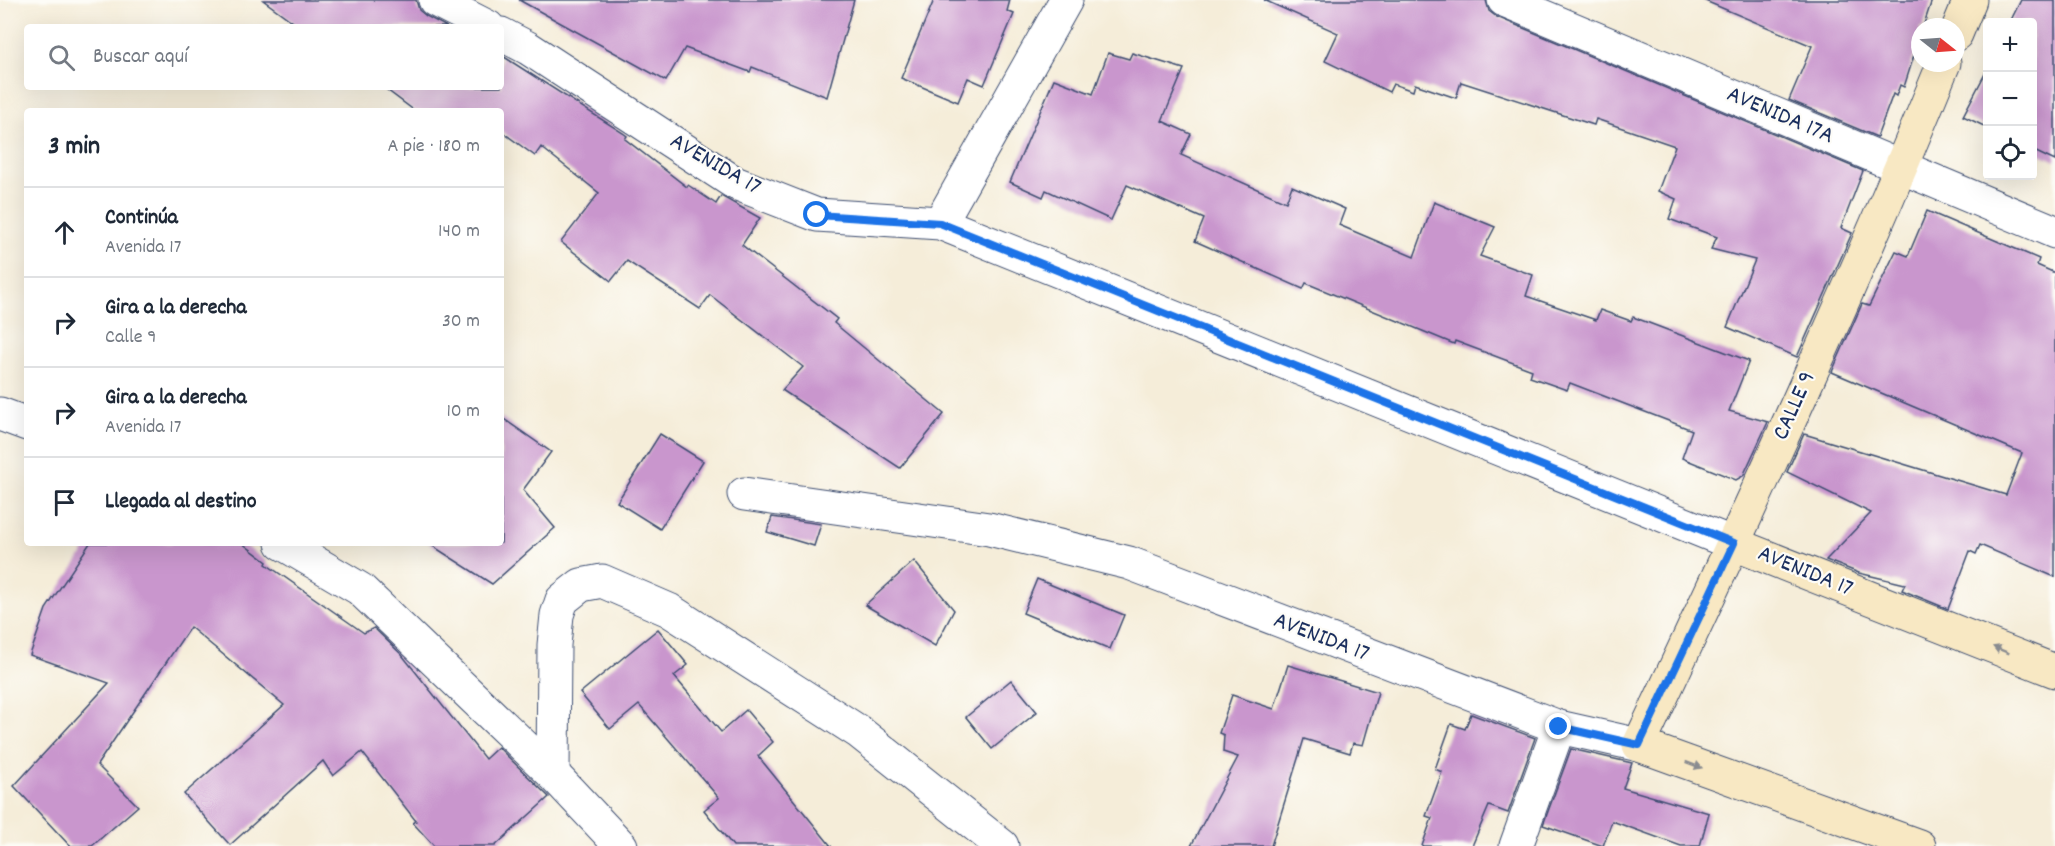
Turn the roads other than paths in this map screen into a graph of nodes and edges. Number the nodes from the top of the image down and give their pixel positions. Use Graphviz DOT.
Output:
graph roads {
  1 [pos="435,0"];
  2 [pos="1066,0"];
  3 [pos="1504,0"];
  4 [pos="1970,0"];
  5 [pos="1962,18"];
  6 [pos="482,24"];
  7 [pos="504,36"];
  8 [pos="1940,72"];
  9 [pos="1901,167"];
  10 [pos="940,223"];
  11 [pos="2055,232"];
  12 [pos="0,414"];
  13 [pos="24,423"];
  14 [pos="744,494"];
  15 [pos="1734,543"];
  16 [pos="287,546"];
  17 [pos="2055,671"];
  18 [pos="1559,727"];
  19 [pos="1639,745"];
  20 [pos="553,774"];
  21 [pos="621,846"];
  22 [pos="1002,846"];
  23 [pos="1516,846"];
  24 [pos="1919,846"];
  1 -- 6 [label="street"];
  2 -- 10 [label="street"];
  3 -- 9 [label="street, AVENIDA 17A"];
  4 -- 5 [label="main road"];
  7 -- 10 [label="street, AVENIDA 17"];
  8 -- 9 [label="main road, CALLE 9"];
  9 -- 11 [label="street, AVENIDA 17A"];
  9 -- 15 [label="main road, CALLE 9"];
  10 -- 15 [label="street, AVENIDA 17"];
  12 -- 13 [label="street"];
  14 -- 18 [label="street, AVENIDA 17"];
  17 -- 15 [label="main road, AVENIDA 17, one-way"];
  15 -- 19 [label="main road, CALLE 9"];
  16 -- 20 [label="street"];
  18 -- 19 [label="street, AVENIDA 17"];
  18 -- 23 [label="street"];
  19 -- 24 [label="main road, AVENIDA 17, one-way"];
  20 -- 21 [label="street"];
  20 -- 22 [label="street"];
}
